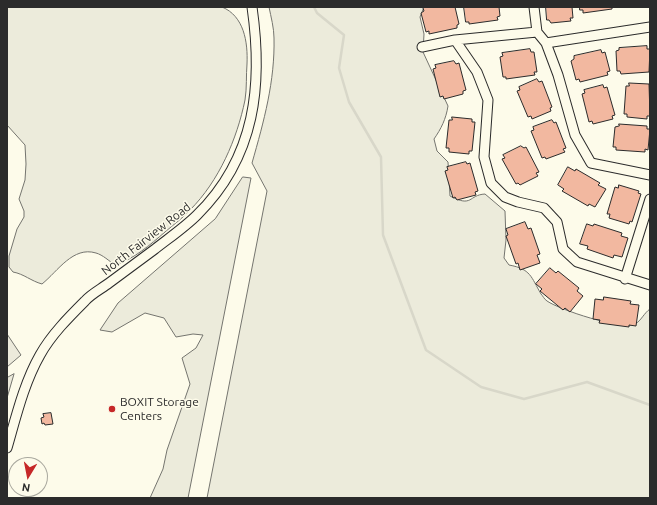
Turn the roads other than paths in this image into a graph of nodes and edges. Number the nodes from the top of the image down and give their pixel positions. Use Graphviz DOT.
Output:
graph roads {
  1 [pos="252,7"];
  2 [pos="534,7"];
  3 [pos="650,27"];
  4 [pos="537,32"];
  5 [pos="455,40"];
  6 [pos="546,43"];
  7 [pos="422,47"];
  8 [pos="650,175"];
  9 [pos="650,199"];
  10 [pos="625,279"];
  11 [pos="650,285"];
  12 [pos="7,448"];
  1 -- 12 [label="street, North Fairview Road"];
  2 -- 4 [label="street"];
  3 -- 6 [label="street"];
  4 -- 5 [label="street"];
  4 -- 6 [label="street"];
  5 -- 7 [label="street"];
  5 -- 10 [label="street"];
  6 -- 8 [label="street"];
  9 -- 10 [label="street"];
  10 -- 11 [label="street"];
}
